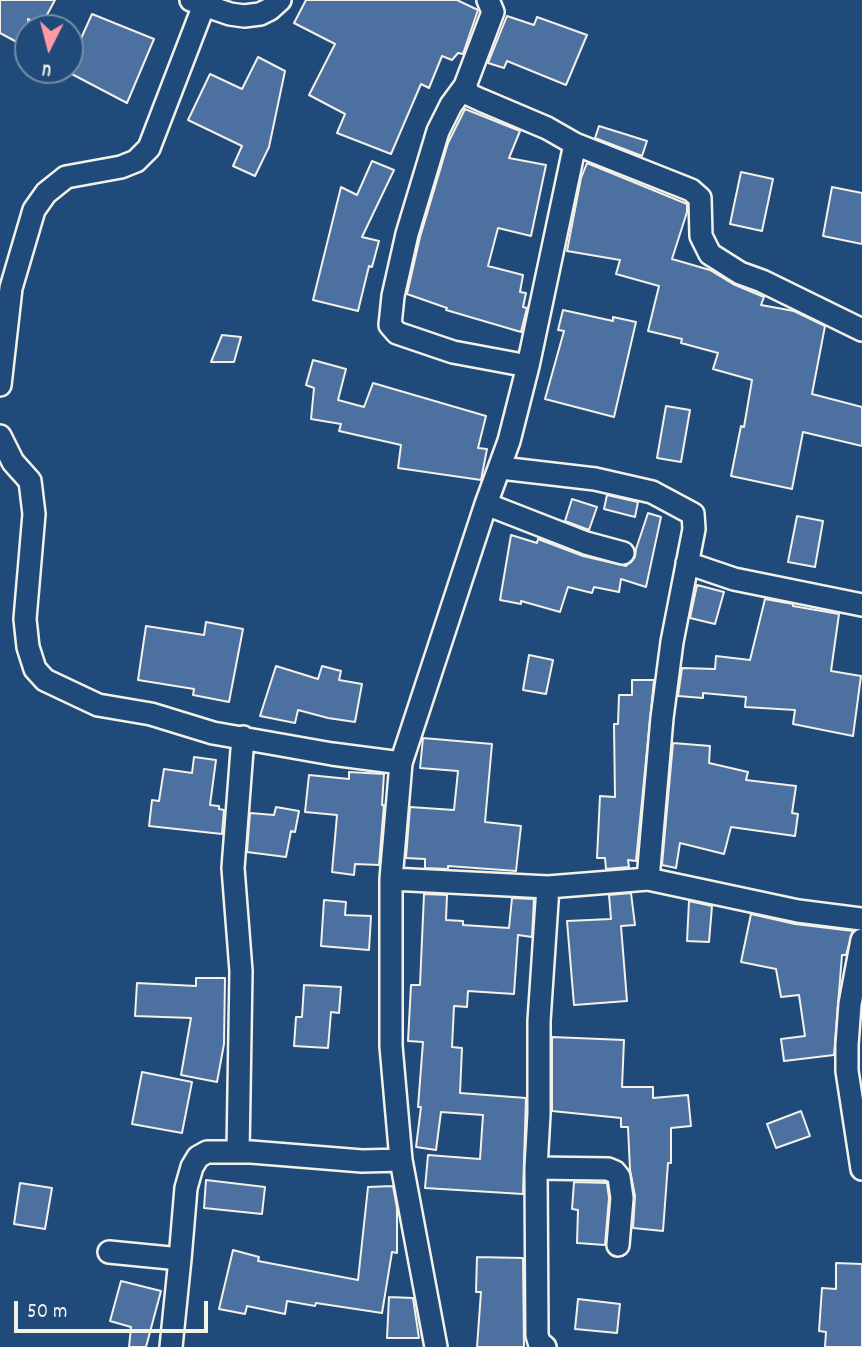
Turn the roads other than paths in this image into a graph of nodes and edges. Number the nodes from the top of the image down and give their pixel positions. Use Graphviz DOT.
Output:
graph roads {
  1 [pos="280,0"];
  2 [pos="488,0"];
  3 [pos="198,3"];
  4 [pos="465,86"];
  5 [pos="575,144"];
  6 [pos="5,294"];
  7 [pos="862,330"];
  8 [pos="528,366"];
  9 [pos="0,385"];
  10 [pos="0,436"];
  11 [pos="501,468"];
  12 [pos="486,503"];
  13 [pos="623,553"];
  14 [pos="687,562"];
  15 [pos="862,605"];
  16 [pos="243,737"];
  17 [pos="401,762"];
  18 [pos="391,879"];
  19 [pos="648,879"];
  20 [pos="548,887"];
  21 [pos="862,919"];
  22 [pos="862,940"];
  23 [pos="856,1005"];
  24 [pos="238,1152"];
  25 [pos="401,1160"];
  26 [pos="536,1168"];
  27 [pos="862,1169"];
  28 [pos="618,1245"];
  29 [pos="109,1252"];
  30 [pos="180,1259"];
  31 [pos="171,1347"];
  32 [pos="436,1347"];
  33 [pos="545,1347"];
  1 -- 3 [label="street"];
  2 -- 4 [label="street"];
  3 -- 6 [label="street"];
  4 -- 5 [label="street"];
  4 -- 8 [label="street"];
  5 -- 7 [label="street"];
  5 -- 8 [label="street"];
  6 -- 9 [label="street"];
  8 -- 11 [label="street"];
  10 -- 16 [label="street"];
  11 -- 12 [label="street"];
  11 -- 14 [label="street"];
  12 -- 13 [label="street"];
  12 -- 17 [label="street"];
  14 -- 15 [label="street"];
  14 -- 19 [label="street"];
  16 -- 17 [label="street"];
  16 -- 24 [label="street"];
  17 -- 18 [label="street"];
  18 -- 20 [label="street"];
  18 -- 25 [label="street"];
  19 -- 20 [label="street"];
  19 -- 21 [label="street"];
  20 -- 26 [label="street"];
  22 -- 23 [label="street"];
  23 -- 27 [label="street"];
  24 -- 25 [label="street"];
  24 -- 30 [label="street"];
  25 -- 32 [label="street"];
  26 -- 28 [label="street"];
  26 -- 33 [label="street"];
  29 -- 30 [label="street"];
  30 -- 31 [label="street"];
}
